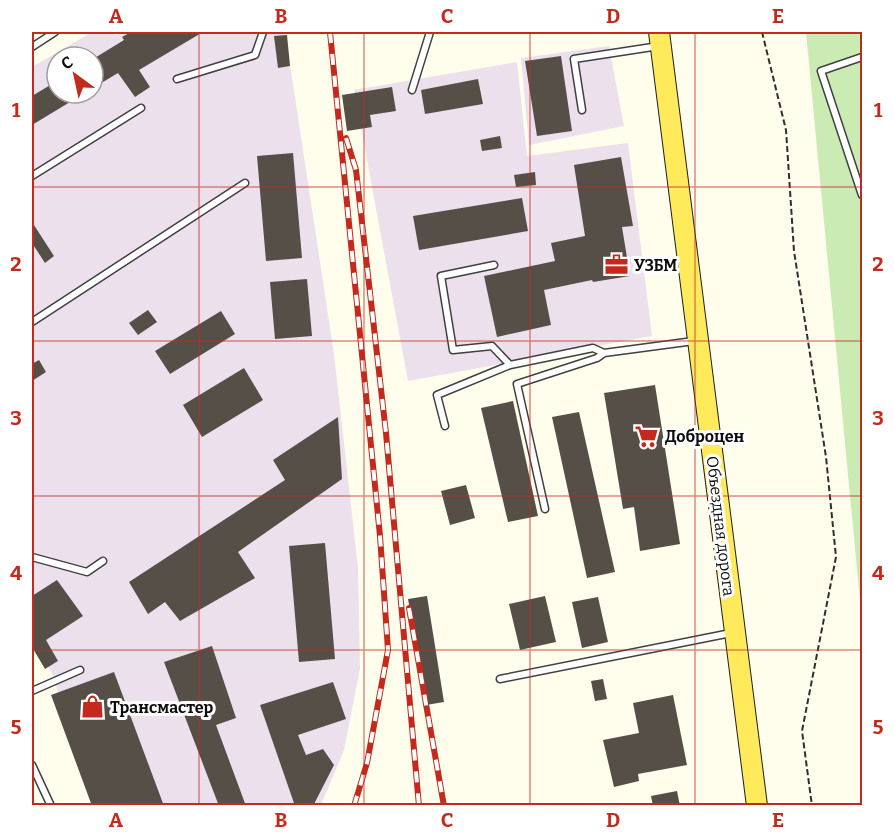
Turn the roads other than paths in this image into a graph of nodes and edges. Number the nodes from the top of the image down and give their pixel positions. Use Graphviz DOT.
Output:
graph roads {
  1 [pos="55,32"];
  2 [pos="263,32"];
  3 [pos="430,32"];
  4 [pos="660,39"];
  5 [pos="32,47"];
  6 [pos="862,57"];
  7 [pos="177,79"];
  8 [pos="412,90"];
  9 [pos="141,108"];
  10 [pos="582,110"];
  11 [pos="32,176"];
  12 [pos="245,183"];
  13 [pos="862,195"];
  14 [pos="494,265"];
  15 [pos="32,322"];
  16 [pos="698,340"];
  17 [pos="604,353"];
  18 [pos="510,365"];
  19 [pos="445,426"];
  20 [pos="545,509"];
  21 [pos="32,557"];
  22 [pos="103,561"];
  23 [pos="735,632"];
  24 [pos="80,670"];
  25 [pos="500,679"];
  26 [pos="32,691"];
  27 [pos="32,765"];
  28 [pos="51,806"];
  29 [pos="757,806"];
  1 -- 5 [label="lane"];
  2 -- 7 [label="lane"];
  3 -- 8 [label="lane"];
  4 -- 10 [label="lane"];
  4 -- 16 [label="main road, Объездная дорога"];
  6 -- 13 [label="lane"];
  9 -- 11 [label="lane"];
  12 -- 15 [label="lane"];
  14 -- 18 [label="lane"];
  16 -- 17 [label="lane"];
  16 -- 23 [label="main road, Объездная дорога"];
  17 -- 18 [label="lane"];
  17 -- 20 [label="lane"];
  18 -- 19 [label="lane"];
  21 -- 22 [label="lane"];
  23 -- 25 [label="lane"];
  23 -- 29 [label="main road, Объездная дорога"];
  24 -- 26 [label="lane"];
  27 -- 28 [label="lane"];
}
